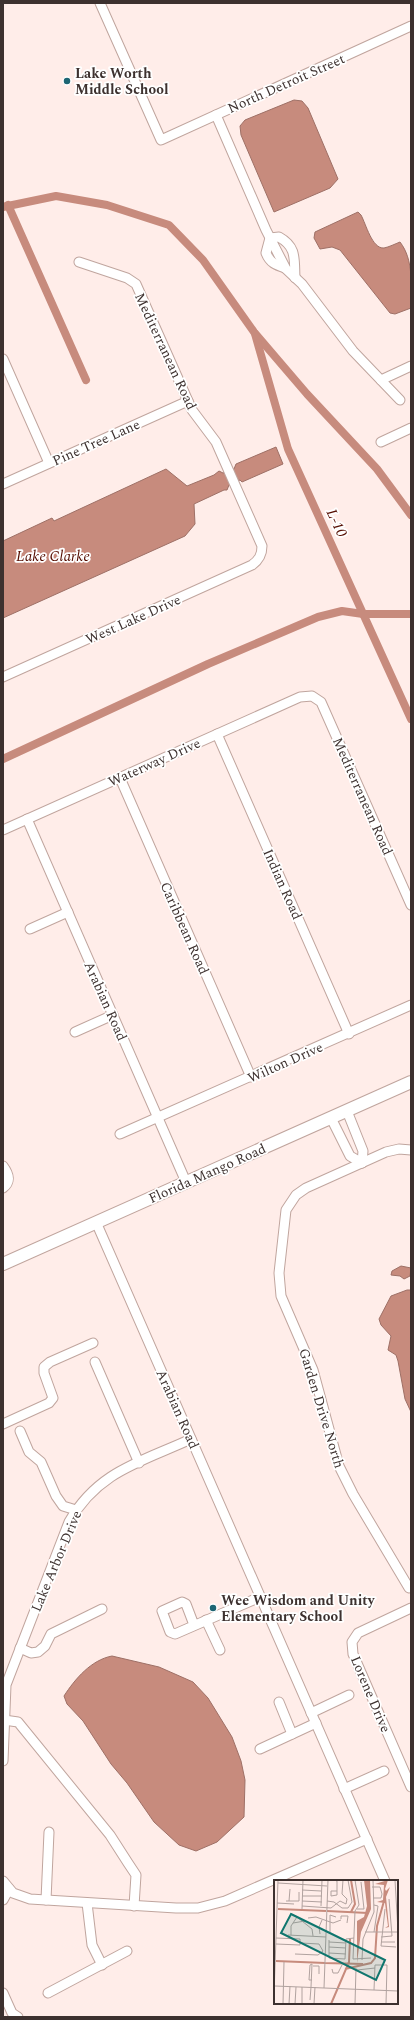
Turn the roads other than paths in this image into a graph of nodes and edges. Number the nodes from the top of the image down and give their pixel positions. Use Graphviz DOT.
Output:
graph roads {
  1 [pos="100,3"];
  2 [pos="411,26"];
  3 [pos="216,115"];
  4 [pos="270,238"];
  5 [pos="294,256"];
  6 [pos="79,262"];
  7 [pos="283,264"];
  8 [pos="295,278"];
  9 [pos="3,360"];
  10 [pos="411,366"];
  11 [pos="381,380"];
  12 [pos="400,400"];
  13 [pos="188,401"];
  14 [pos="411,428"];
  15 [pos="381,442"];
  16 [pos="49,463"];
  17 [pos="3,484"];
  18 [pos="260,558"];
  19 [pos="3,677"];
  20 [pos="306,696"];
  21 [pos="217,734"];
  22 [pos="120,778"];
  23 [pos="27,819"];
  24 [pos="3,830"];
  25 [pos="411,905"];
  26 [pos="68,912"];
  27 [pos="30,929"];
  28 [pos="411,1005"];
  29 [pos="113,1015"];
  30 [pos="75,1032"];
  31 [pos="349,1034"];
  32 [pos="251,1077"];
  33 [pos="411,1082"];
  34 [pos="347,1111"];
  35 [pos="158,1117"];
  36 [pos="331,1118"];
  37 [pos="120,1134"];
  38 [pos="411,1150"];
  39 [pos="362,1163"];
  40 [pos="3,1166"];
  41 [pos="186,1182"];
  42 [pos="3,1188"];
  43 [pos="96,1222"];
  44 [pos="3,1264"];
  45 [pos="93,1343"];
  46 [pos="95,1362"];
  47 [pos="3,1424"];
  48 [pos="20,1431"];
  49 [pos="191,1439"];
  50 [pos="138,1463"];
  51 [pos="76,1510"];
  52 [pos="409,1588"];
  53 [pos="260,1597"];
  54 [pos="411,1608"];
  55 [pos="102,1609"];
  56 [pos="206,1620"];
  57 [pos="194,1625"];
  58 [pos="20,1648"];
  59 [pos="220,1650"];
  60 [pos="349,1696"];
  61 [pos="279,1702"];
  62 [pos="311,1713"];
  63 [pos="4,1720"];
  64 [pos="316,1723"];
  65 [pos="292,1734"];
  66 [pos="260,1749"];
  67 [pos="3,1761"];
  68 [pos="384,1771"];
  69 [pos="411,1787"];
  70 [pos="344,1789"];
  71 [pos="49,1832"];
  72 [pos="367,1840"];
  73 [pos="385,1880"];
  74 [pos="3,1881"];
  75 [pos="9,1889"];
  76 [pos="3,1900"];
  77 [pos="46,1900"];
  78 [pos="87,1902"];
  79 [pos="134,1906"];
  80 [pos="127,1951"];
  81 [pos="102,1965"];
  82 [pos="3,1993"];
  83 [pos="48,1993"];
  84 [pos="13,2016"];
  1 -- 3 [label="street, North Detroit Street"];
  2 -- 3 [label="street, North Detroit Street"];
  3 -- 4 [label="street"];
  4 -- 5 [label="street"];
  4 -- 7 [label="street"];
  5 -- 7 [label="street"];
  5 -- 8 [label="street"];
  6 -- 13 [label="street, Mediterranean Road"];
  7 -- 8 [label="street"];
  8 -- 11 [label="street"];
  9 -- 16 [label="street"];
  10 -- 11 [label="street"];
  11 -- 12 [label="street"];
  13 -- 16 [label="street, Pine Tree Lane"];
  13 -- 18 [label="street, Mediterranean Road"];
  14 -- 15 [label="street"];
  16 -- 17 [label="street, Pine Tree Lane"];
  18 -- 19 [label="street, West Lake Drive"];
  20 -- 21 [label="street, Waterway Drive"];
  20 -- 25 [label="street, Mediterranean Road"];
  21 -- 22 [label="street, Waterway Drive"];
  21 -- 31 [label="street, Indian Road"];
  22 -- 23 [label="street, Waterway Drive"];
  22 -- 32 [label="street, Caribbean Road"];
  23 -- 24 [label="street, Waterway Drive"];
  23 -- 26 [label="street, Arabian Road"];
  26 -- 27 [label="street"];
  26 -- 29 [label="street, Arabian Road"];
  28 -- 31 [label="street, Wilton Drive"];
  29 -- 30 [label="street"];
  29 -- 35 [label="street, Arabian Road"];
  31 -- 32 [label="street, Wilton Drive"];
  32 -- 35 [label="street, Wilton Drive"];
  33 -- 34 [label="street, Florida Mango Road"];
  34 -- 36 [label="street, Florida Mango Road"];
  34 -- 39 [label="street"];
  35 -- 37 [label="street, Wilton Drive"];
  35 -- 41 [label="street, Arabian Road"];
  36 -- 39 [label="street"];
  36 -- 41 [label="street, Florida Mango Road"];
  38 -- 39 [label="street, Garden Drive North"];
  39 -- 52 [label="street, Garden Drive North"];
  40 -- 42 [label="street"];
  41 -- 43 [label="street, Florida Mango Road"];
  43 -- 44 [label="street, Florida Mango Road"];
  43 -- 49 [label="street, Arabian Road"];
  45 -- 47 [label="street"];
  46 -- 50 [label="street"];
  48 -- 51 [label="street"];
  49 -- 50 [label="street, Lake Arbor Drive"];
  49 -- 53 [label="street, Arabian Road"];
  50 -- 51 [label="street, Lake Arbor Drive"];
  51 -- 58 [label="street, Lake Arbor Drive"];
  53 -- 56 [label="street"];
  53 -- 62 [label="street, Arabian Road"];
  54 -- 69 [label="street, Lorene Drive"];
  55 -- 58 [label="street"];
  56 -- 57 [label="street"];
  56 -- 59 [label="street"];
  57 -- 57 [label="street"];
  58 -- 63 [label="street, Lake Arbor Drive"];
  60 -- 62 [label="street"];
  61 -- 65 [label="street"];
  62 -- 64 [label="street, Arabian Road"];
  63 -- 67 [label="street, Lake Arbor Drive"];
  63 -- 79 [label="street"];
  64 -- 65 [label="street"];
  64 -- 70 [label="street, Arabian Road"];
  65 -- 66 [label="street"];
  68 -- 70 [label="street"];
  70 -- 72 [label="street, Arabian Road"];
  71 -- 77 [label="street"];
  72 -- 73 [label="street, Arabian Road"];
  72 -- 79 [label="street"];
  74 -- 75 [label="street"];
  75 -- 76 [label="street"];
  75 -- 77 [label="street"];
  77 -- 78 [label="street"];
  78 -- 79 [label="street"];
  78 -- 81 [label="street"];
  80 -- 81 [label="street"];
  81 -- 83 [label="street"];
  82 -- 84 [label="street"];
}
